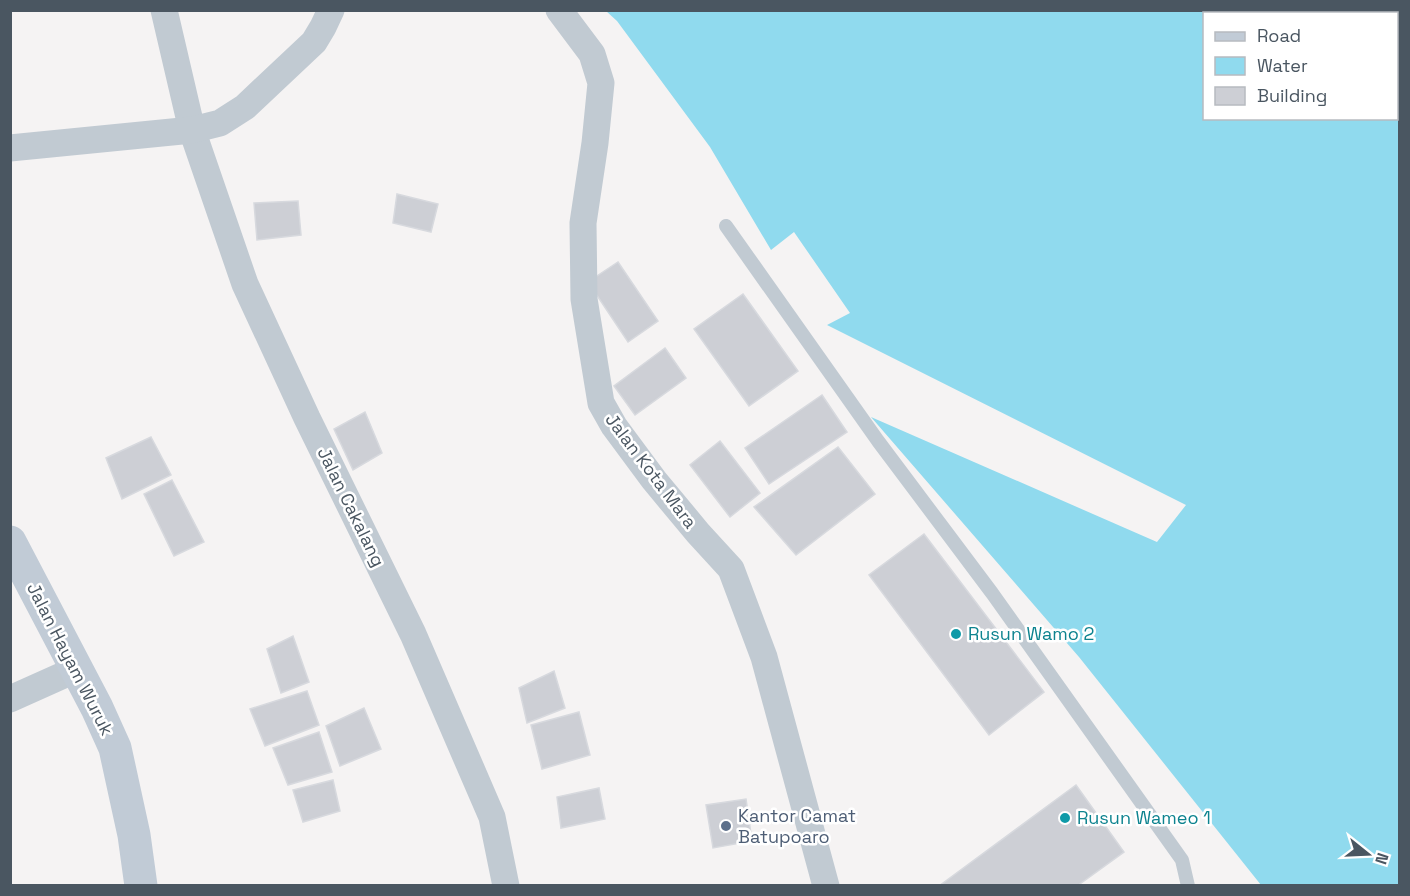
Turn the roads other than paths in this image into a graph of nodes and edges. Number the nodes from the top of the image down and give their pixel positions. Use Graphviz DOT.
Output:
graph roads {
  1 [pos="164,10"];
  2 [pos="331,10"];
  3 [pos="559,10"];
  4 [pos="192,130"];
  5 [pos="10,148"];
  6 [pos="726,226"];
  7 [pos="10,542"];
  8 [pos="77,669"];
  9 [pos="10,699"];
  10 [pos="141,885"];
  11 [pos="506,885"];
  12 [pos="826,885"];
  13 [pos="1188,885"];
  1 -- 4 [label="street, Jalan Cakalang"];
  2 -- 4 [label="street"];
  3 -- 12 [label="street, Jalan Kota Mara"];
  4 -- 5 [label="street"];
  4 -- 11 [label="street, Jalan Cakalang"];
  6 -- 13 [label="lane"];
  7 -- 8 [label="street, Jalan Hayam Wuruk"];
  8 -- 9 [label="street"];
  8 -- 10 [label="street, Jalan Hayam Wuruk"];
}
